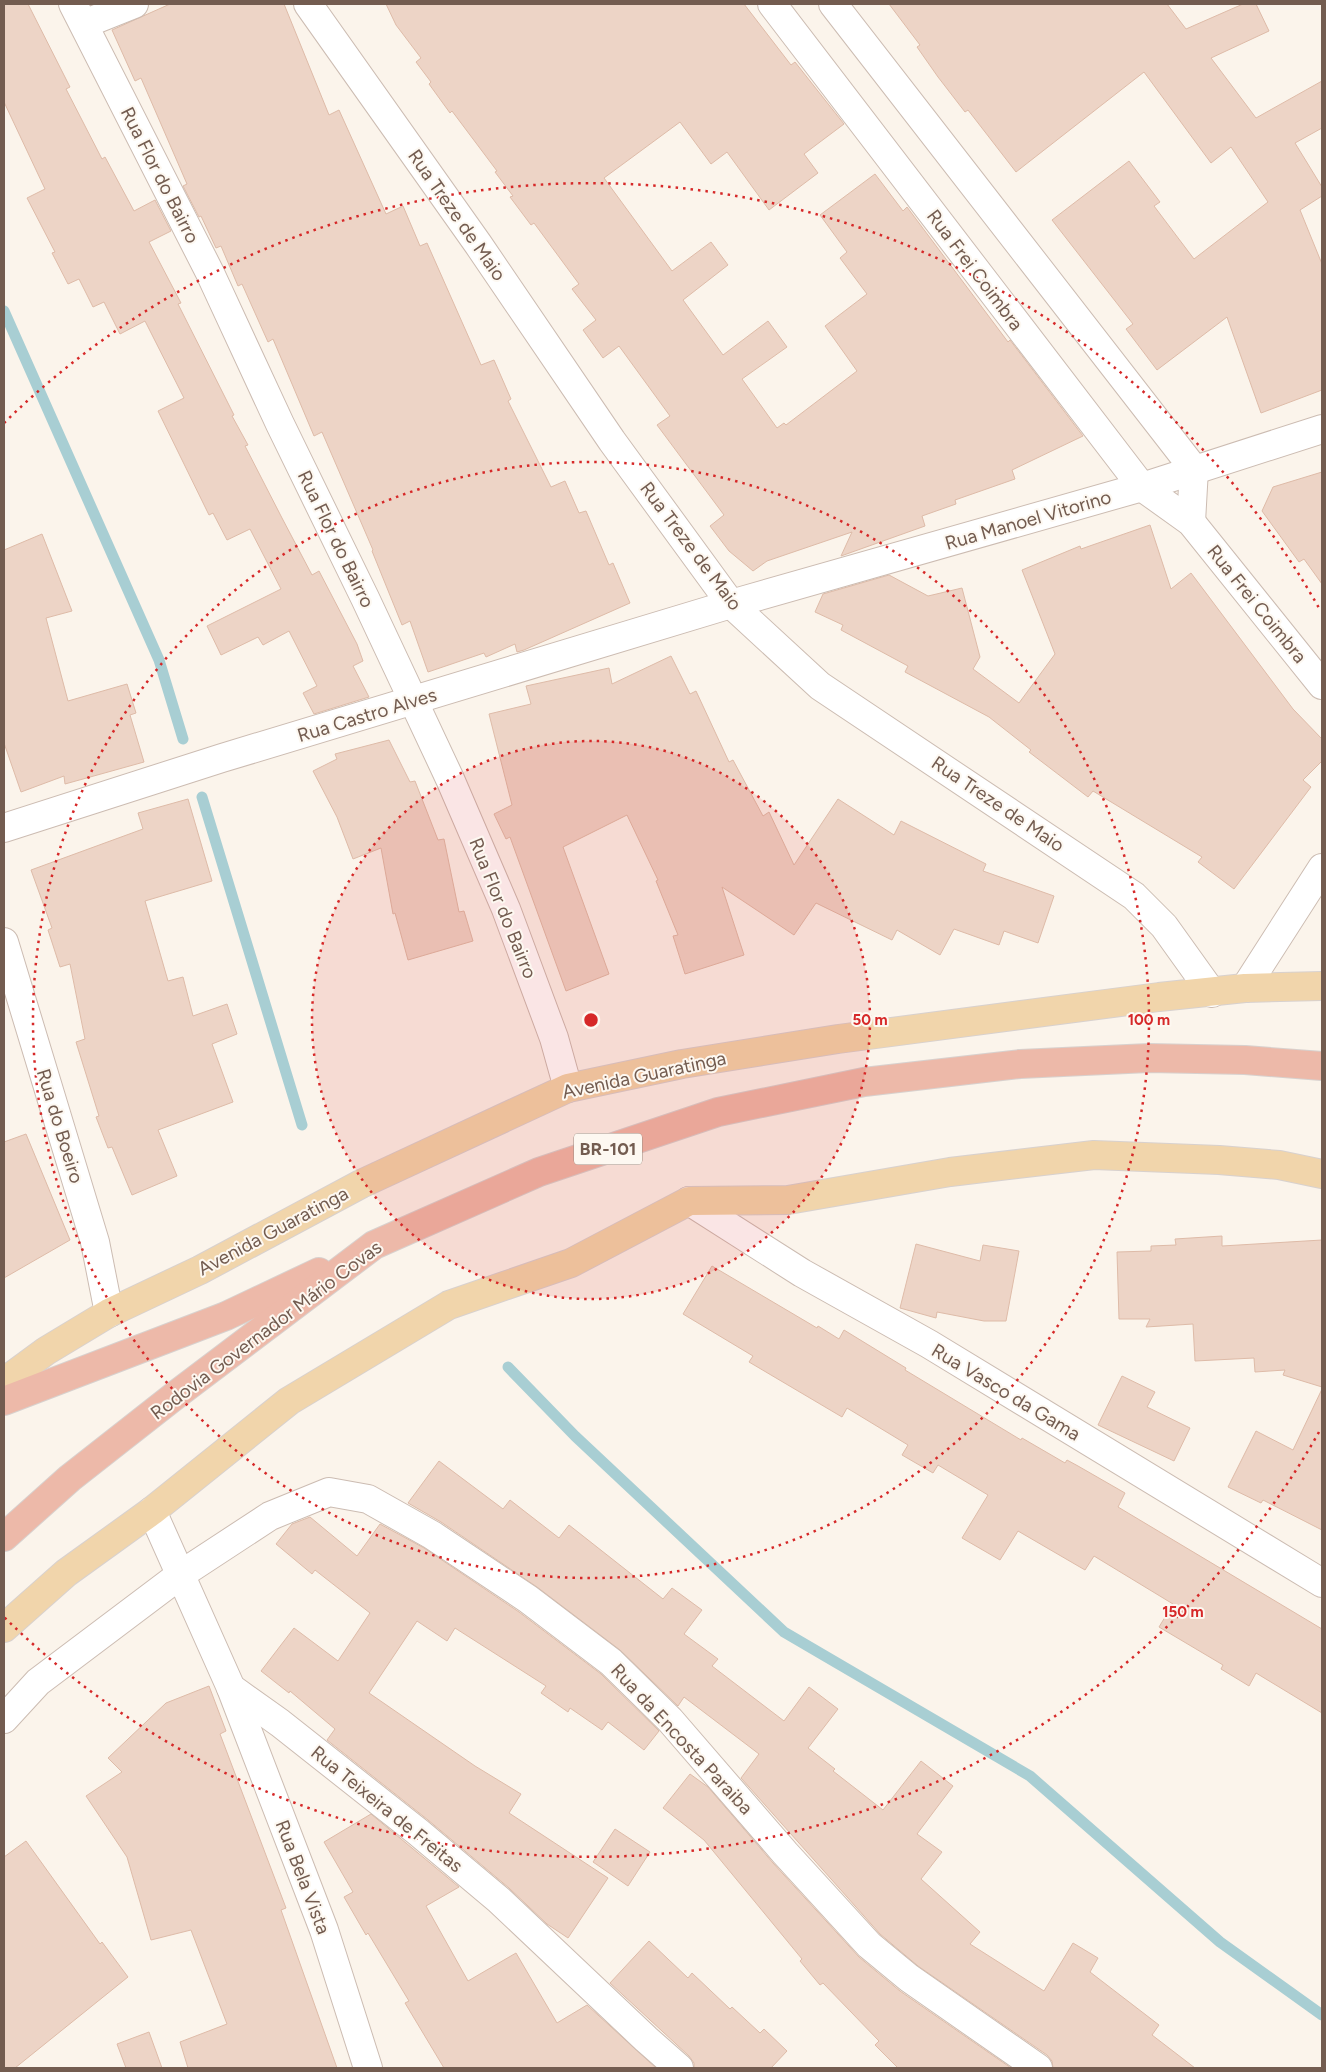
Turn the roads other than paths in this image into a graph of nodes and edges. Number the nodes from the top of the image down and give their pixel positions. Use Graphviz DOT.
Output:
graph roads {
  1 [pos="134,4"];
  2 [pos="308,4"];
  3 [pos="772,4"];
  4 [pos="833,4"];
  5 [pos="79,14"];
  6 [pos="1322,428"];
  7 [pos="1194,469"];
  8 [pos="1142,487"];
  9 [pos="1192,522"];
  10 [pos="731,604"];
  11 [pos="1322,685"];
  12 [pos="414,701"];
  13 [pos="4,828"];
  14 [pos="1322,868"];
  15 [pos="4,942"];
  16 [pos="1322,986"];
  17 [pos="1245,988"];
  18 [pos="1212,993"];
  19 [pos="1322,1066"];
  20 [pos="568,1088"];
  21 [pos="1322,1174"];
  22 [pos="689,1201"];
  23 [pos="374,1245"];
  24 [pos="108,1313"];
  25 [pos="4,1382"];
  26 [pos="4,1401"];
  27 [pos="152,1511"];
  28 [pos="4,1537"];
  29 [pos="180,1575"];
  30 [pos="1322,1583"];
  31 [pos="4,1628"];
  32 [pos="231,1688"];
  33 [pos="4,1719"];
  34 [pos="368,2068"];
  35 [pos="680,2068"];
  36 [pos="1038,2068"];
  1 -- 5 [label="street"];
  2 -- 10 [label="street, Rua Treze de Maio"];
  3 -- 8 [label="street, Rua Frei Coimbra"];
  4 -- 7 [label="street"];
  5 -- 12 [label="street, Rua Flor do Bairro"];
  6 -- 7 [label="street, Rua Manoel Vitorino"];
  7 -- 8 [label="street, Rua Manoel Vitorino"];
  7 -- 9 [label="street"];
  8 -- 9 [label="street, Rua Frei Coimbra"];
  8 -- 10 [label="street, Rua Manoel Vitorino"];
  9 -- 11 [label="street, Rua Frei Coimbra"];
  10 -- 12 [label="street, Rua Castro Alves"];
  10 -- 18 [label="street, Rua Treze de Maio"];
  12 -- 13 [label="street, Rua Castro Alves"];
  12 -- 20 [label="street, Rua Flor do Bairro"];
  14 -- 17 [label="street"];
  15 -- 24 [label="street, Rua do Boeiro"];
  16 -- 17 [label="main road, Avenida Guaratinga"];
  17 -- 18 [label="main road, Avenida Guaratinga"];
  18 -- 20 [label="main road, Avenida Guaratinga"];
  19 -- 23 [label="highway, Rodovia Governador Mário Covas / BR-101"];
  20 -- 24 [label="main road, Avenida Guaratinga"];
  21 -- 22 [label="main road"];
  22 -- 27 [label="main road"];
  22 -- 30 [label="street, Rua Vasco da Gama"];
  23 -- 26 [label="highway"];
  23 -- 28 [label="highway, Rodovia Governador Mário Covas / BR-101"];
  24 -- 25 [label="main road, Avenida Guaratinga"];
  27 -- 29 [label="street, Rua Teixeira de Freitas"];
  27 -- 31 [label="main road"];
  29 -- 32 [label="street, Rua Teixeira de Freitas"];
  29 -- 33 [label="street, Rua da Encosta Paraiba"];
  29 -- 36 [label="street, Rua da Encosta Paraiba"];
  32 -- 34 [label="street, Rua Bela Vista"];
  32 -- 35 [label="street, Rua Teixeira de Freitas"];
}
